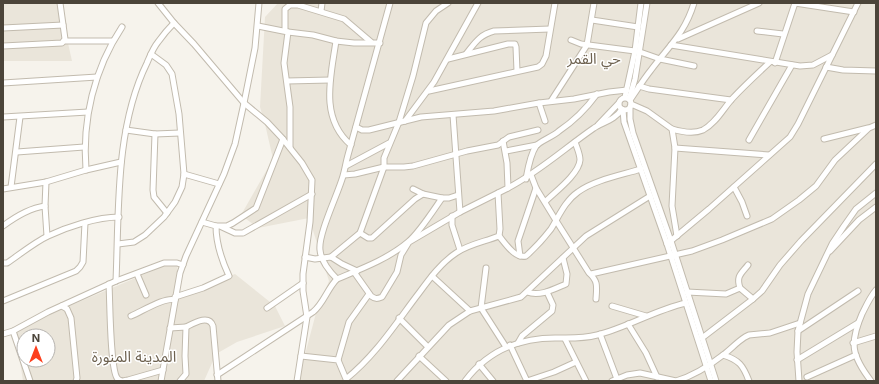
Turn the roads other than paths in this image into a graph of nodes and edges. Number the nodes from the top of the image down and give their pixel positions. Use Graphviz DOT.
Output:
graph roads {
  1 [pos="60,3"];
  2 [pos="158,3"];
  3 [pos="259,3"];
  4 [pos="322,3"];
  5 [pos="390,3"];
  6 [pos="448,3"];
  7 [pos="478,3"];
  8 [pos="554,3"];
  9 [pos="594,3"];
  10 [pos="641,3"];
  11 [pos="647,3"];
  12 [pos="694,3"];
  13 [pos="759,3"];
  14 [pos="795,3"];
  15 [pos="858,3"];
  16 [pos="321,11"];
  17 [pos="854,12"];
  18 [pos="592,20"];
  19 [pos="174,23"];
  20 [pos="64,25"];
  21 [pos="258,26"];
  22 [pos="122,27"];
  23 [pos="638,27"];
  24 [pos="3,28"];
  25 [pos="550,29"];
  26 [pos="286,31"];
  27 [pos="757,31"];
  28 [pos="783,34"];
  29 [pos="677,39"];
  30 [pos="572,40"];
  31 [pos="64,41"];
  32 [pos="113,41"];
  33 [pos="336,41"];
  34 [pos="371,42"];
  35 [pos="380,43"];
  36 [pos="587,45"];
  37 [pos="3,46"];
  38 [pos="671,46"];
  39 [pos="637,51"];
  40 [pos="151,54"];
  41 [pos="466,54"];
  42 [pos="832,55"];
  43 [pos="448,59"];
  44 [pos="660,59"];
  45 [pos="772,62"];
  46 [pos="792,65"];
  47 [pos="694,66"];
  48 [pos="826,67"];
  49 [pos="876,70"];
  50 [pos="517,71"];
  51 [pos="97,77"];
  52 [pos="330,80"];
  53 [pos="287,81"];
  54 [pos="636,82"];
  55 [pos="3,83"];
  56 [pos="627,90"];
  57 [pos="429,91"];
  58 [pos="597,94"];
  59 [pos="731,100"];
  60 [pos="551,101"];
  61 [pos="629,101"];
  62 [pos="244,103"];
  63 [pos="539,103"];
  64 [pos="618,104"];
  65 [pos="622,110"];
  66 [pos="88,112"];
  67 [pos="453,115"];
  68 [pos="3,117"];
  69 [pos="20,117"];
  70 [pos="545,120"];
  71 [pos="405,121"];
  72 [pos="399,122"];
  73 [pos="876,125"];
  74 [pos="356,127"];
  75 [pos="596,128"];
  76 [pos="869,128"];
  77 [pos="126,130"];
  78 [pos="538,130"];
  79 [pos="672,130"];
  80 [pos="180,133"];
  81 [pos="155,134"];
  82 [pos="283,139"];
  83 [pos="824,139"];
  84 [pos="749,140"];
  85 [pos="503,141"];
  86 [pos="575,142"];
  87 [pos="351,144"];
  88 [pos="389,144"];
  89 [pos="537,145"];
  90 [pos="84,147"];
  91 [pos="290,147"];
  92 [pos="675,148"];
  93 [pos="506,151"];
  94 [pos="17,152"];
  95 [pos="456,154"];
  96 [pos="769,155"];
  97 [pos="121,162"];
  98 [pos="876,164"];
  99 [pos="346,166"];
  100 [pos="384,167"];
  101 [pos="641,169"];
  102 [pos="86,170"];
  103 [pos="184,174"];
  104 [pos="344,175"];
  105 [pos="529,177"];
  106 [pos="46,182"];
  107 [pos="219,184"];
  108 [pos="11,187"];
  109 [pos="734,187"];
  110 [pos="3,188"];
  111 [pos="508,188"];
  112 [pos="536,188"];
  113 [pos="413,189"];
  114 [pos="876,193"];
  115 [pos="312,194"];
  116 [pos="423,194"];
  117 [pos="498,194"];
  118 [pos="458,195"];
  119 [pos="650,196"];
  120 [pos="442,198"];
  121 [pos="546,201"];
  122 [pos="45,206"];
  123 [pos="876,207"];
  124 [pos="460,212"];
  125 [pos="168,213"];
  126 [pos="452,216"];
  127 [pos="747,216"];
  128 [pos="119,217"];
  129 [pos="555,220"];
  130 [pos="202,222"];
  131 [pos="85,223"];
  132 [pos="3,226"];
  133 [pos="219,226"];
  134 [pos="360,233"];
  135 [pos="47,236"];
  136 [pos="498,236"];
  137 [pos="677,236"];
  138 [pos="408,242"];
  139 [pos="669,243"];
  140 [pos="118,244"];
  141 [pos="573,248"];
  142 [pos="460,250"];
  143 [pos="673,254"];
  144 [pos="827,255"];
  145 [pos="520,256"];
  146 [pos="305,257"];
  147 [pos="323,258"];
  148 [pos="331,258"];
  149 [pos="563,258"];
  150 [pos="3,263"];
  151 [pos="183,265"];
  152 [pos="748,265"];
  153 [pos="486,268"];
  154 [pos="356,272"];
  155 [pos="137,274"];
  156 [pos="591,274"];
  157 [pos="432,276"];
  158 [pos="337,279"];
  159 [pos="116,281"];
  160 [pos="303,283"];
  161 [pos="109,284"];
  162 [pos="740,288"];
  163 [pos="876,290"];
  164 [pos="858,291"];
  165 [pos="527,292"];
  166 [pos="547,292"];
  167 [pos="687,292"];
  168 [pos="369,294"];
  169 [pos="146,295"];
  170 [pos="175,299"];
  171 [pos="596,299"];
  172 [pos="74,300"];
  173 [pos="753,300"];
  174 [pos="3,301"];
  175 [pos="686,303"];
  176 [pos="62,306"];
  177 [pos="612,306"];
  178 [pos="267,308"];
  179 [pos="482,308"];
  180 [pos="470,312"];
  181 [pos="131,316"];
  182 [pos="646,316"];
  183 [pos="307,317"];
  184 [pos="71,318"];
  185 [pos="399,318"];
  186 [pos="800,323"];
  187 [pos="858,323"];
  188 [pos="628,324"];
  189 [pos="186,327"];
  190 [pos="170,328"];
  191 [pos="13,330"];
  192 [pos="798,331"];
  193 [pos="3,334"];
  194 [pos="600,334"];
  195 [pos="876,336"];
  196 [pos="702,338"];
  197 [pos="565,339"];
  198 [pos="518,343"];
  199 [pos="853,343"];
  200 [pos="508,346"];
  201 [pos="428,347"];
  202 [pos="723,354"];
  203 [pos="856,355"];
  204 [pos="301,356"];
  205 [pos="419,356"];
  206 [pos="338,360"];
  207 [pos="797,360"];
  208 [pos="576,362"];
  209 [pos="479,364"];
  210 [pos="708,365"];
  211 [pos="163,370"];
  212 [pos="798,371"];
  213 [pos="217,375"];
  214 [pos="866,375"];
  215 [pos="657,377"];
  216 [pos="809,379"];
  217 [pos="347,380"];
  218 [pos="615,380"];
  219 [pos="30,381"];
  220 [pos="76,381"];
  221 [pos="122,381"];
  222 [pos="162,381"];
  223 [pos="180,381"];
  224 [pos="218,381"];
  225 [pos="297,381"];
  226 [pos="397,381"];
  227 [pos="446,381"];
  228 [pos="465,381"];
  229 [pos="493,381"];
  230 [pos="586,381"];
  231 [pos="676,381"];
  232 [pos="711,381"];
  233 [pos="716,381"];
  234 [pos="749,381"];
  235 [pos="799,381"];
  236 [pos="865,381"];
  237 [pos="871,381"];
  1 -- 20 [label="street"];
  2 -- 19 [label="street"];
  3 -- 21 [label="street"];
  4 -- 16 [label="street"];
  5 -- 35 [label="street"];
  6 -- 72 [label="street"];
  7 -- 43 [label="street"];
  8 -- 25 [label="street"];
  9 -- 18 [label="street"];
  10 -- 23 [label="street"];
  11 -- 39 [label="street"];
  12 -- 29 [label="street"];
  13 -- 29 [label="street"];
  14 -- 17 [label="street"];
  14 -- 28 [label="street"];
  15 -- 17 [label="street"];
  16 -- 26 [label="street"];
  16 -- 34 [label="street"];
  17 -- 42 [label="street"];
  18 -- 23 [label="street"];
  18 -- 36 [label="street"];
  19 -- 40 [label="street"];
  19 -- 62 [label="street"];
  20 -- 24 [label="street"];
  20 -- 31 [label="street"];
  21 -- 26 [label="street"];
  21 -- 62 [label="street"];
  22 -- 32 [label="street"];
  23 -- 39 [label="street"];
  25 -- 41 [label="street"];
  25 -- 50 [label="street"];
  26 -- 33 [label="street"];
  26 -- 53 [label="street"];
  27 -- 28 [label="street"];
  28 -- 45 [label="street"];
  29 -- 38 [label="street"];
  30 -- 36 [label="street"];
  31 -- 32 [label="street"];
  31 -- 37 [label="street"];
  32 -- 51 [label="street"];
  33 -- 34 [label="street"];
  33 -- 52 [label="street"];
  34 -- 35 [label="street"];
  35 -- 74 [label="street"];
  36 -- 39 [label="street"];
  36 -- 60 [label="street"];
  38 -- 44 [label="street"];
  38 -- 45 [label="street"];
  39 -- 44 [label="street"];
  39 -- 54 [label="street"];
  40 -- 77 [label="street"];
  40 -- 80 [label="street"];
  41 -- 43 [label="street"];
  41 -- 50 [label="street"];
  42 -- 46 [label="street"];
  42 -- 48 [label="street"];
  43 -- 57 [label="street"];
  44 -- 47 [label="street"];
  44 -- 54 [label="street"];
  45 -- 46 [label="street"];
  45 -- 59 [label="street"];
  46 -- 84 [label="street"];
  48 -- 49 [label="street"];
  48 -- 96 [label="street"];
  50 -- 57 [label="street"];
  51 -- 55 [label="street"];
  51 -- 66 [label="street"];
  52 -- 53 [label="street"];
  52 -- 87 [label="street"];
  53 -- 91 [label="street"];
  54 -- 56 [label="street"];
  54 -- 59 [label="street"];
  54 -- 61 [label="street"];
  56 -- 58 [label="street"];
  56 -- 61 [label="street"];
  57 -- 71 [label="street"];
  58 -- 60 [label="street"];
  58 -- 89 [label="street"];
  59 -- 79 [label="street"];
  60 -- 63 [label="street"];
  61 -- 64 [label="street"];
  61 -- 65 [label="street"];
  61 -- 79 [label="street"];
  61 -- 139 [label="street"];
  62 -- 82 [label="street"];
  62 -- 107 [label="street"];
  63 -- 67 [label="street"];
  63 -- 70 [label="street"];
  64 -- 65 [label="street"];
  64 -- 75 [label="street"];
  65 -- 75 [label="street"];
  65 -- 101 [label="street"];
  66 -- 69 [label="street"];
  66 -- 90 [label="street"];
  67 -- 71 [label="street"];
  67 -- 95 [label="street"];
  68 -- 69 [label="street"];
  69 -- 94 [label="street"];
  71 -- 72 [label="street"];
  72 -- 74 [label="street"];
  72 -- 88 [label="street"];
  73 -- 76 [label="street"];
  74 -- 87 [label="street"];
  75 -- 86 [label="street"];
  76 -- 83 [label="street"];
  76 -- 143 [label="street"];
  77 -- 81 [label="street"];
  77 -- 97 [label="street"];
  78 -- 85 [label="street"];
  79 -- 92 [label="street"];
  80 -- 81 [label="street"];
  80 -- 103 [label="street"];
  81 -- 125 [label="street"];
  82 -- 91 [label="street"];
  82 -- 133 [label="street"];
  85 -- 93 [label="street"];
  85 -- 95 [label="street"];
  86 -- 105 [label="street"];
  86 -- 121 [label="street"];
  87 -- 99 [label="street"];
  88 -- 99 [label="street"];
  88 -- 100 [label="street"];
  89 -- 93 [label="street"];
  89 -- 105 [label="street"];
  90 -- 94 [label="street"];
  90 -- 102 [label="street"];
  91 -- 115 [label="street"];
  92 -- 96 [label="street"];
  92 -- 137 [label="street"];
  93 -- 111 [label="street"];
  94 -- 108 [label="street"];
  95 -- 100 [label="street"];
  95 -- 118 [label="street"];
  96 -- 109 [label="street"];
  97 -- 102 [label="street"];
  97 -- 128 [label="street"];
  98 -- 173 [label="street"];
  99 -- 104 [label="street"];
  100 -- 104 [label="street"];
  100 -- 134 [label="street"];
  101 -- 119 [label="street"];
  101 -- 129 [label="street"];
  102 -- 106 [label="street"];
  103 -- 107 [label="street"];
  103 -- 125 [label="street"];
  104 -- 147 [label="street"];
  105 -- 111 [label="street"];
  105 -- 112 [label="street"];
  106 -- 108 [label="street"];
  106 -- 122 [label="street"];
  107 -- 130 [label="street"];
  108 -- 110 [label="street"];
  109 -- 127 [label="street"];
  109 -- 137 [label="street"];
  111 -- 117 [label="street"];
  112 -- 121 [label="street"];
  112 -- 145 [label="street"];
  113 -- 116 [label="street"];
  114 -- 144 [label="street"];
  115 -- 133 [label="street"];
  115 -- 146 [label="street"];
  116 -- 120 [label="street"];
  116 -- 134 [label="street"];
  117 -- 124 [label="street"];
  117 -- 136 [label="street"];
  118 -- 120 [label="street"];
  118 -- 124 [label="street"];
  119 -- 139 [label="street"];
  119 -- 141 [label="street"];
  120 -- 138 [label="street"];
  121 -- 129 [label="street"];
  122 -- 132 [label="street"];
  122 -- 135 [label="street"];
  123 -- 144 [label="street"];
  124 -- 126 [label="street"];
  125 -- 140 [label="street"];
  126 -- 138 [label="street"];
  126 -- 142 [label="street"];
  128 -- 131 [label="street"];
  128 -- 140 [label="street"];
  129 -- 141 [label="street"];
  129 -- 145 [label="street"];
  130 -- 133 [label="street"];
  130 -- 151 [label="street"];
  131 -- 135 [label="street"];
  131 -- 174 [label="street"];
  133 -- 170 [label="street"];
  134 -- 148 [label="street"];
  135 -- 150 [label="street"];
  136 -- 142 [label="street"];
  136 -- 145 [label="street"];
  137 -- 139 [label="street"];
  138 -- 154 [label="street"];
  138 -- 168 [label="street"];
  139 -- 143 [label="street"];
  140 -- 159 [label="street"];
  141 -- 149 [label="street"];
  141 -- 156 [label="street"];
  142 -- 157 [label="street"];
  143 -- 156 [label="street"];
  143 -- 167 [label="street"];
  143 -- 175 [label="street"];
  144 -- 186 [label="street"];
  146 -- 147 [label="street"];
  146 -- 160 [label="street"];
  147 -- 148 [label="street"];
  147 -- 158 [label="street"];
  148 -- 154 [label="street"];
  149 -- 165 [label="street"];
  149 -- 166 [label="street"];
  151 -- 155 [label="street"];
  151 -- 170 [label="street"];
  152 -- 162 [label="street"];
  153 -- 179 [label="street"];
  154 -- 158 [label="street"];
  154 -- 168 [label="street"];
  155 -- 159 [label="street"];
  155 -- 169 [label="street"];
  156 -- 171 [label="street"];
  157 -- 180 [label="street"];
  157 -- 185 [label="street"];
  158 -- 183 [label="street"];
  159 -- 161 [label="street"];
  160 -- 178 [label="street"];
  160 -- 183 [label="street"];
  161 -- 172 [label="street"];
  161 -- 221 [label="street"];
  162 -- 167 [label="street"];
  162 -- 173 [label="street"];
  163 -- 187 [label="street"];
  164 -- 192 [label="street"];
  165 -- 166 [label="street"];
  165 -- 179 [label="street"];
  166 -- 198 [label="street"];
  167 -- 196 [label="street"];
  168 -- 206 [label="street"];
  170 -- 181 [label="street"];
  170 -- 190 [label="street"];
  172 -- 176 [label="street"];
  172 -- 184 [label="street"];
  173 -- 196 [label="street"];
  175 -- 182 [label="street"];
  175 -- 210 [label="street"];
  176 -- 184 [label="street"];
  176 -- 191 [label="street"];
  177 -- 182 [label="street"];
  179 -- 180 [label="street"];
  179 -- 200 [label="street"];
  180 -- 201 [label="street"];
  182 -- 188 [label="street"];
  183 -- 204 [label="street"];
  183 -- 213 [label="street"];
  184 -- 220 [label="street"];
  185 -- 201 [label="street"];
  185 -- 217 [label="street"];
  186 -- 192 [label="street"];
  186 -- 202 [label="street"];
  187 -- 199 [label="street"];
  187 -- 207 [label="street"];
  188 -- 194 [label="street"];
  188 -- 215 [label="street"];
  189 -- 190 [label="street"];
  189 -- 213 [label="street"];
  189 -- 223 [label="street"];
  190 -- 211 [label="street"];
  191 -- 193 [label="street"];
  191 -- 219 [label="street"];
  192 -- 207 [label="street"];
  194 -- 197 [label="street"];
  194 -- 218 [label="street"];
  195 -- 199 [label="street"];
  196 -- 210 [label="street"];
  197 -- 198 [label="street"];
  197 -- 208 [label="street"];
  198 -- 200 [label="street"];
  199 -- 203 [label="street"];
  200 -- 208 [label="street"];
  200 -- 209 [label="street"];
  201 -- 205 [label="street"];
  202 -- 210 [label="street"];
  202 -- 234 [label="street"];
  203 -- 214 [label="street"];
  203 -- 216 [label="street"];
  204 -- 206 [label="street"];
  204 -- 225 [label="street"];
  205 -- 226 [label="street"];
  205 -- 227 [label="street"];
  206 -- 217 [label="street"];
  207 -- 212 [label="street"];
  208 -- 230 [label="street"];
  209 -- 228 [label="street"];
  209 -- 229 [label="street"];
  210 -- 231 [label="street"];
  210 -- 232 [label="street"];
  210 -- 233 [label="street"];
  211 -- 221 [label="street"];
  211 -- 222 [label="street"];
  212 -- 216 [label="street"];
  212 -- 235 [label="street"];
  213 -- 224 [label="street"];
  214 -- 236 [label="street"];
  214 -- 237 [label="street"];
  215 -- 218 [label="street"];
  215 -- 231 [label="street"];
}
